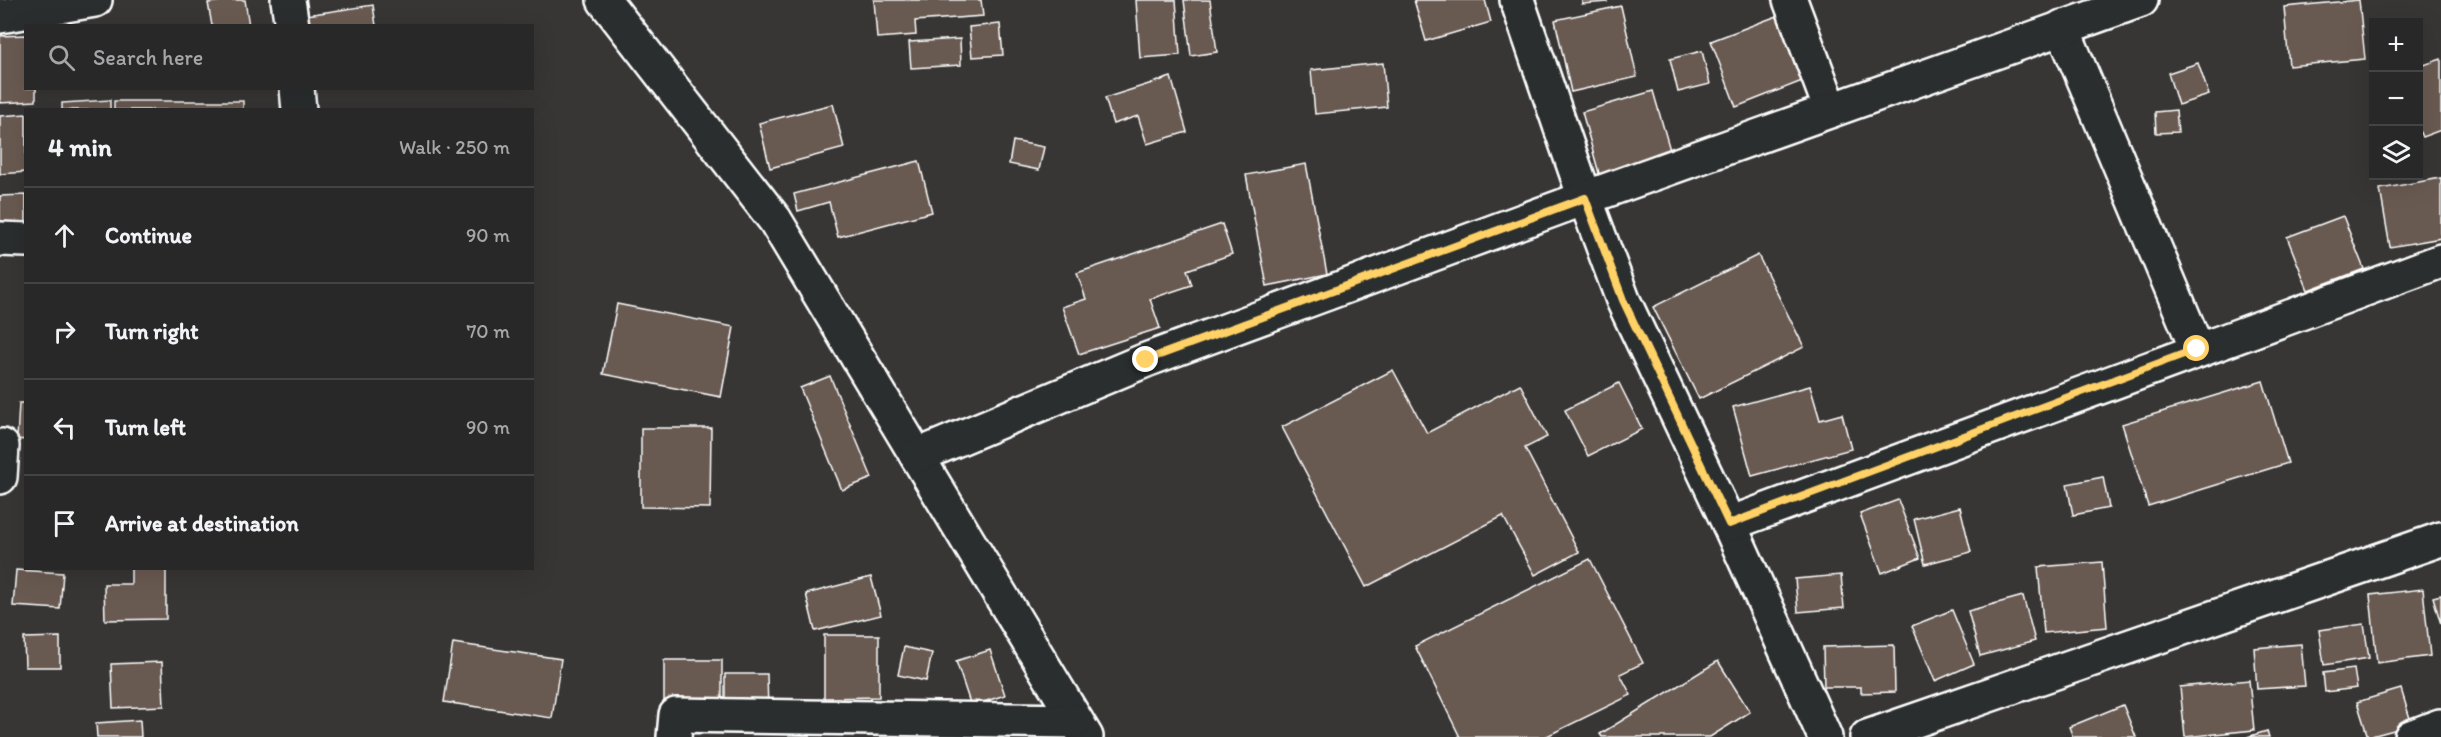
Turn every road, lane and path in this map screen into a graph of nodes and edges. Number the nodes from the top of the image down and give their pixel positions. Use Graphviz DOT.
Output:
graph roads {
  1 [pos="95,0"];
  2 [pos="288,0"];
  3 [pos="604,0"];
  4 [pos="1517,0"];
  5 [pos="1790,0"];
  6 [pos="2141,0"];
  7 [pos="2079,15"];
  8 [pos="0,16"];
  9 [pos="292,24"];
  10 [pos="297,90"];
  11 [pos="299,108"];
  12 [pos="1831,110"];
  13 [pos="1585,198"];
  14 [pos="0,239"];
  15 [pos="24,240"];
  16 [pos="2441,261"];
  17 [pos="2197,349"];
  18 [pos="917,456"];
  19 [pos="1729,524"];
  20 [pos="2441,539"];
  21 [pos="2441,728"];
  22 [pos="1081,729"];
  23 [pos="674,737"];
  24 [pos="1825,737"];
  25 [pos="1867,737"];
  26 [pos="2411,737"];
  1 -- 8 [label="street"];
  2 -- 9 [label="street"];
  3 -- 18 [label="street"];
  4 -- 13 [label="street"];
  5 -- 12 [label="street"];
  6 -- 7 [label="street"];
  7 -- 12 [label="street"];
  7 -- 17 [label="street"];
  10 -- 11 [label="street"];
  12 -- 13 [label="street"];
  13 -- 18 [label="street"];
  13 -- 19 [label="street"];
  14 -- 15 [label="street"];
  16 -- 17 [label="street"];
  17 -- 19 [label="street"];
  18 -- 22 [label="street"];
  19 -- 24 [label="street"];
  20 -- 25 [label="street"];
  21 -- 26 [label="street"];
  22 -- 23 [label="street"];
}
